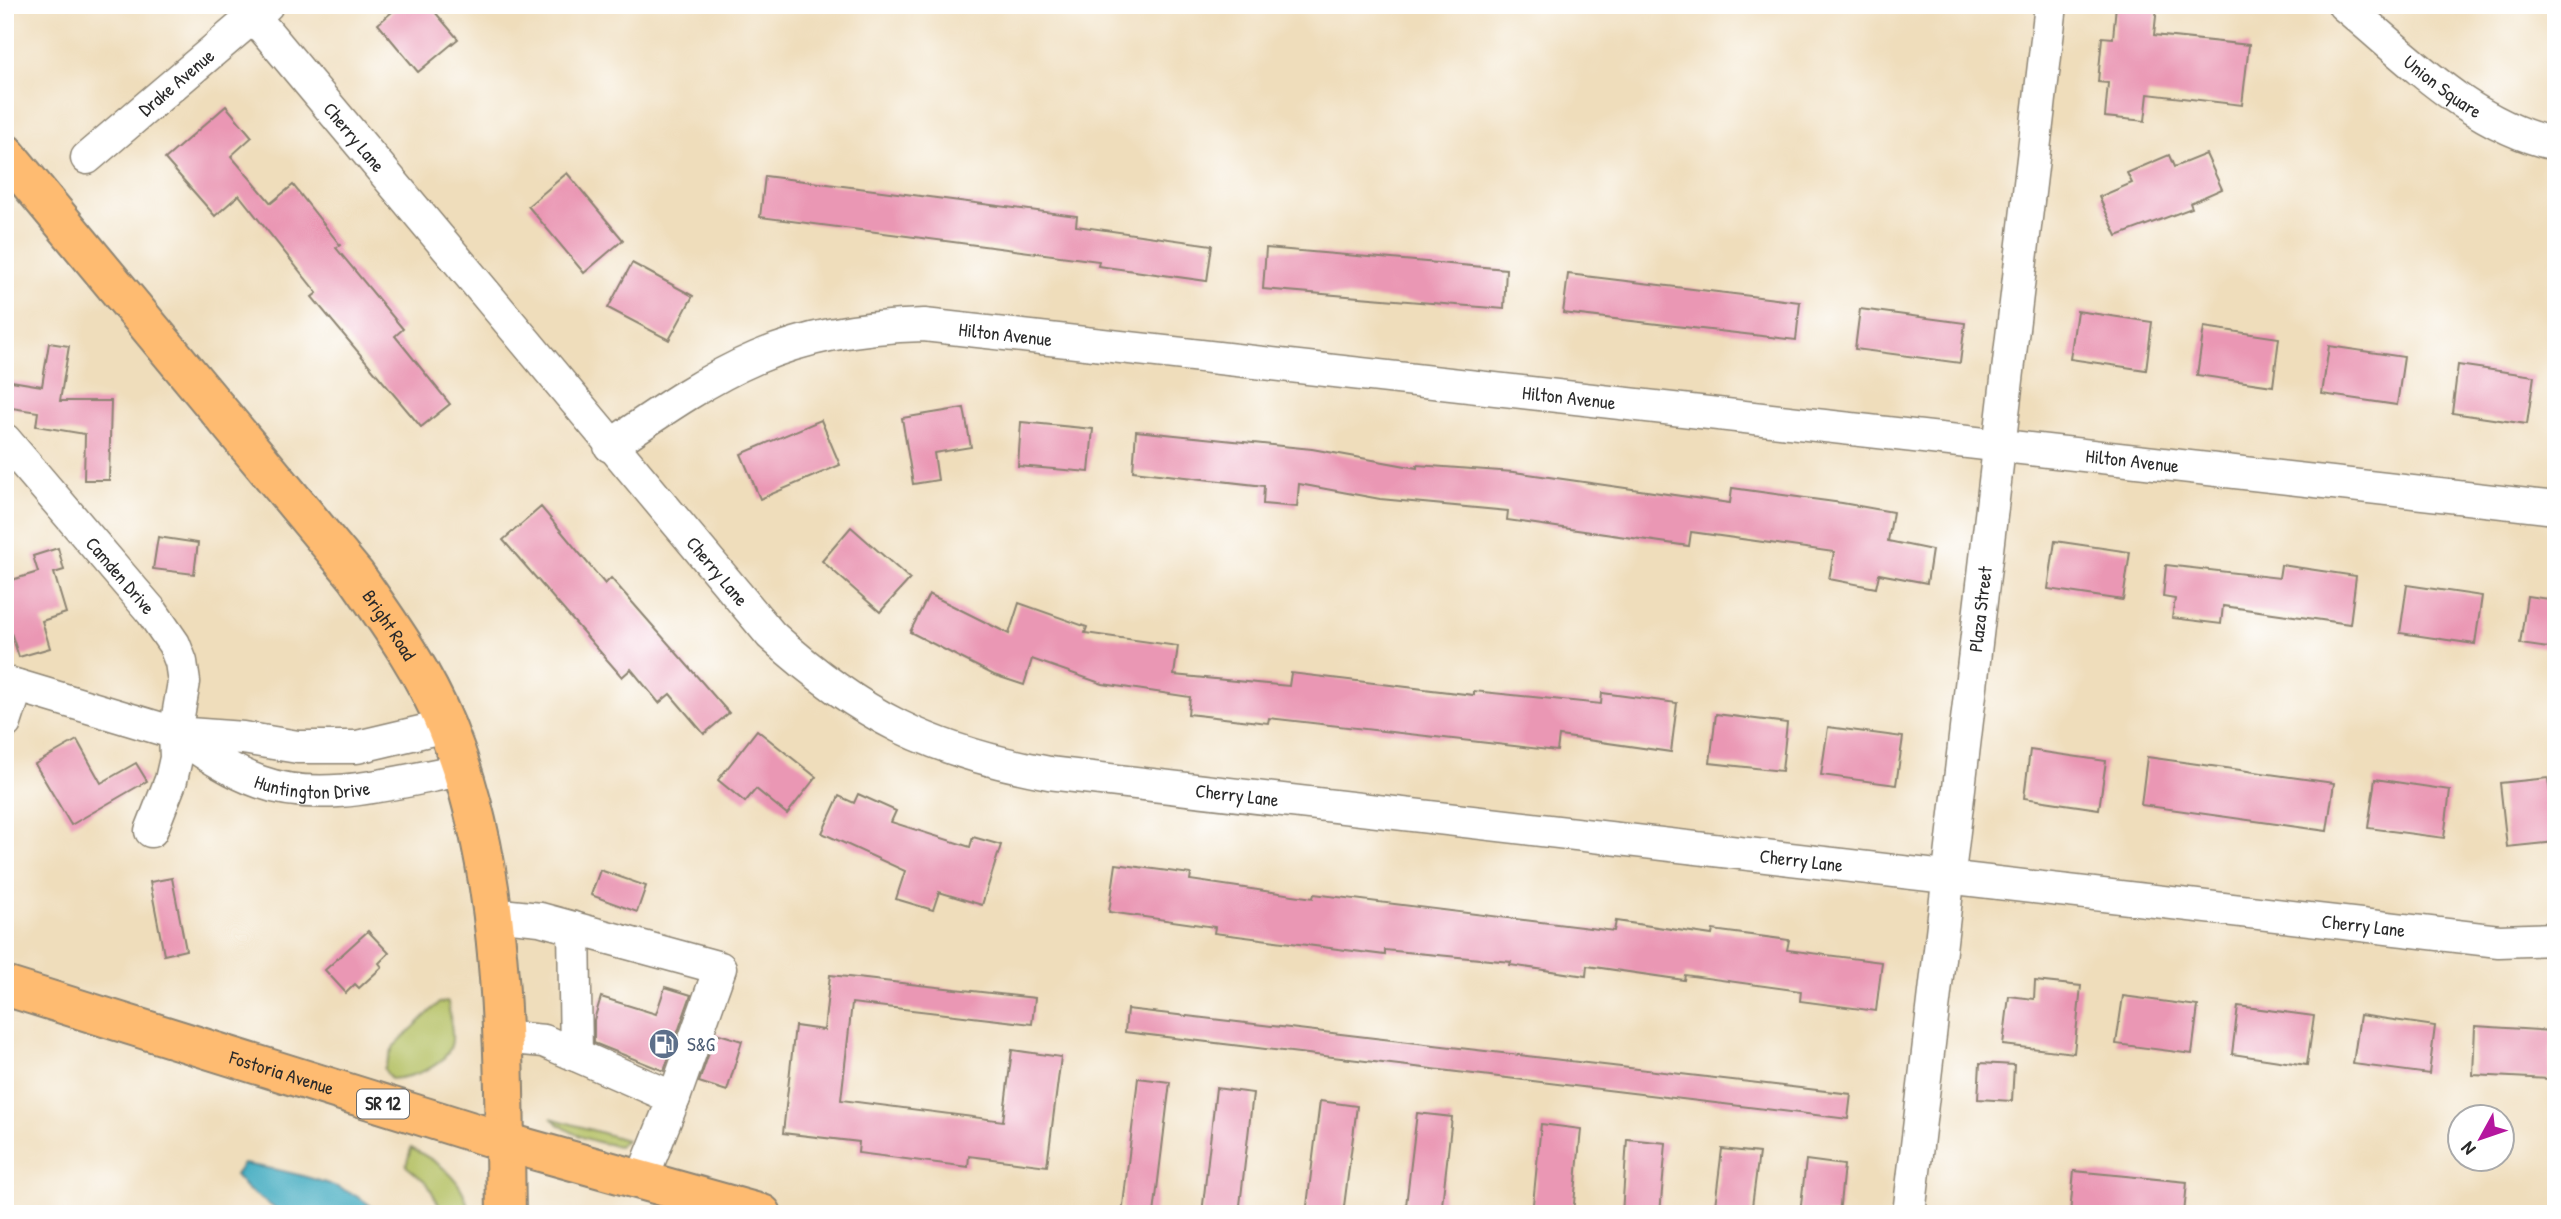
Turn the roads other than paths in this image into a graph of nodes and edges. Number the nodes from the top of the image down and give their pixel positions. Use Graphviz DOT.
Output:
graph roads {
  1 [pos="2051,5"];
  2 [pos="2344,5"];
  3 [pos="255,9"];
  4 [pos="2556,144"];
  5 [pos="5,153"];
  6 [pos="87,158"];
  7 [pos="5,440"];
  8 [pos="610,446"];
  9 [pos="1999,447"];
  10 [pos="2556,508"];
  11 [pos="11,684"];
  12 [pos="5,723"];
  13 [pos="446,726"];
  14 [pos="175,733"];
  15 [pos="462,770"];
  16 [pos="151,831"];
  17 [pos="1949,878"];
  18 [pos="491,914"];
  19 [pos="574,928"];
  20 [pos="2556,939"];
  21 [pos="5,986"];
  22 [pos="500,1037"];
  23 [pos="576,1055"];
  24 [pos="674,1098"];
  25 [pos="505,1142"];
  26 [pos="641,1181"];
  27 [pos="506,1214"];
  28 [pos="762,1214"];
  29 [pos="1909,1214"];
  1 -- 9 [label="street, Plaza Street"];
  2 -- 4 [label="street, Union Square"];
  3 -- 6 [label="street, Drake Avenue"];
  3 -- 8 [label="street, Cherry Lane"];
  5 -- 13 [label="main road, Bright Road"];
  7 -- 14 [label="street, Camden Drive"];
  8 -- 9 [label="street, Hilton Avenue"];
  8 -- 17 [label="street, Cherry Lane"];
  9 -- 10 [label="street, Hilton Avenue"];
  9 -- 17 [label="street, Plaza Street"];
  11 -- 12 [label="street"];
  11 -- 14 [label="street, Huntington Drive"];
  13 -- 14 [label="street, Huntington Drive"];
  13 -- 15 [label="main road, Bright Road"];
  14 -- 15 [label="street, Huntington Drive"];
  14 -- 16 [label="street, Camden Drive"];
  15 -- 18 [label="main road, Bright Road"];
  17 -- 20 [label="street, Cherry Lane"];
  17 -- 29 [label="street, Plaza Street"];
  18 -- 19 [label="street"];
  18 -- 22 [label="main road, Bright Road"];
  19 -- 23 [label="street"];
  19 -- 24 [label="street"];
  21 -- 25 [label="main road, Fostoria Avenue / SR 12"];
  22 -- 23 [label="street"];
  22 -- 25 [label="main road, Bright Road"];
  23 -- 24 [label="street"];
  24 -- 26 [label="street"];
  25 -- 26 [label="main road, Fostoria Avenue / SR 12"];
  25 -- 27 [label="main road, Bright Road"];
  26 -- 28 [label="main road, Fostoria Avenue / SR 12"];
}
